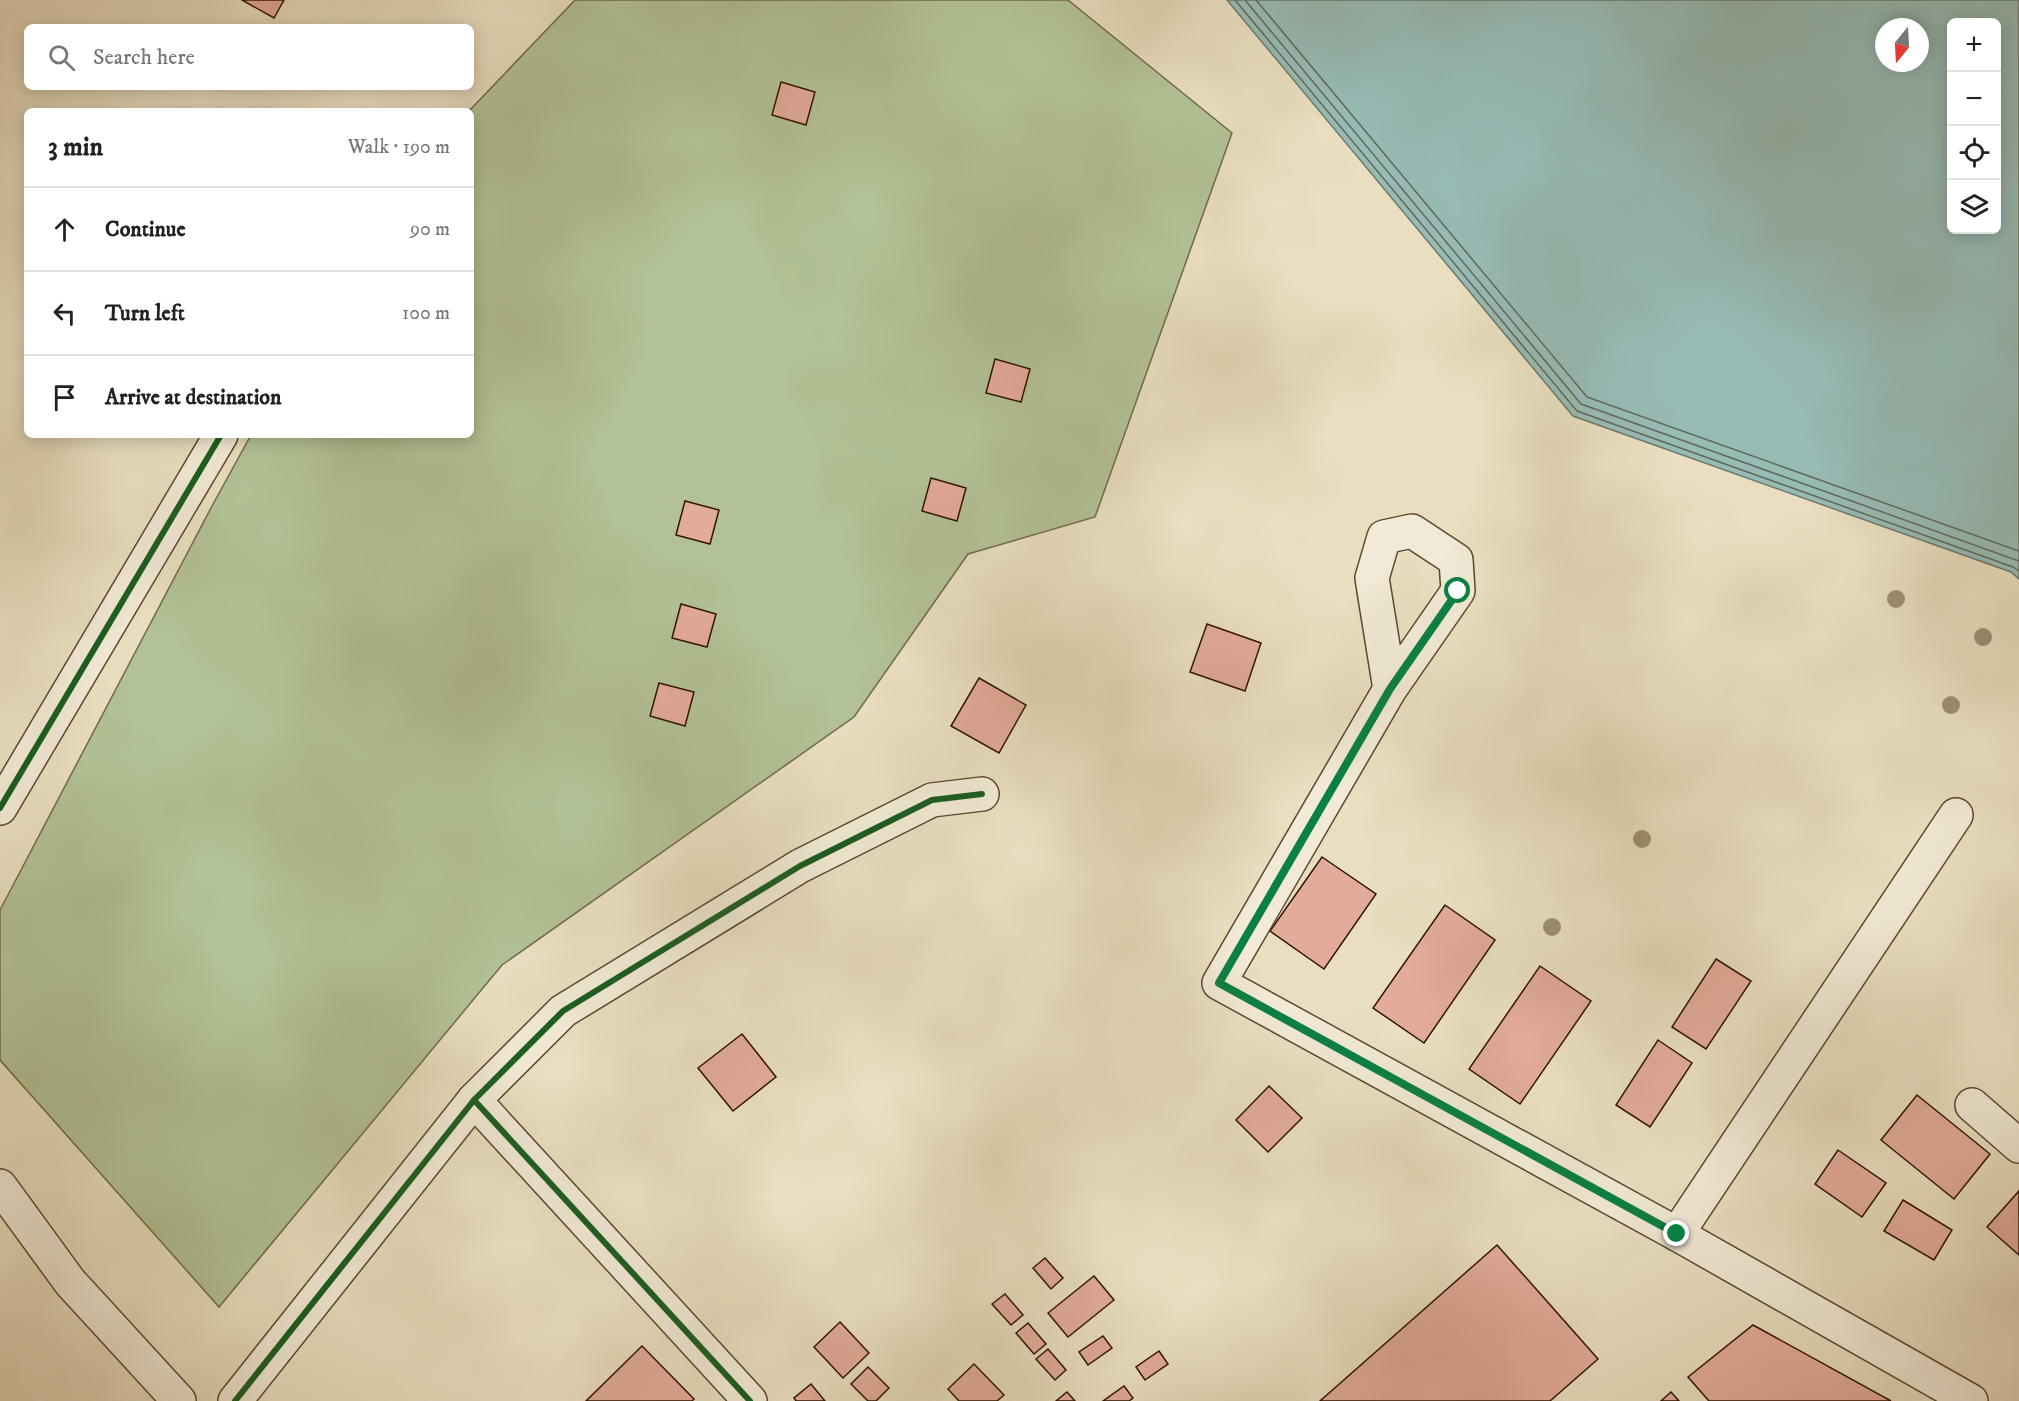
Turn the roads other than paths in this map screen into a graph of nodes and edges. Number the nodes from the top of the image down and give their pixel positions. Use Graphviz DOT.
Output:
graph roads {
  1 [pos="220,438"];
  2 [pos="1390,689"];
  3 [pos="982,794"];
  4 [pos="0,808"];
  5 [pos="1956,815"];
  6 [pos="474,1100"];
  7 [pos="1972,1105"];
  8 [pos="2019,1146"];
  9 [pos="0,1186"];
  10 [pos="1677,1234"];
  11 [pos="179,1401"];
  12 [pos="235,1401"];
  13 [pos="750,1401"];
  14 [pos="1971,1401"];
  1 -- 4 [label="street"];
  2 -- 10 [label="street"];
  3 -- 6 [label="street"];
  5 -- 10 [label="street"];
  6 -- 12 [label="street"];
  6 -- 13 [label="street"];
  7 -- 8 [label="street"];
  9 -- 11 [label="street"];
  10 -- 14 [label="street"];
}
